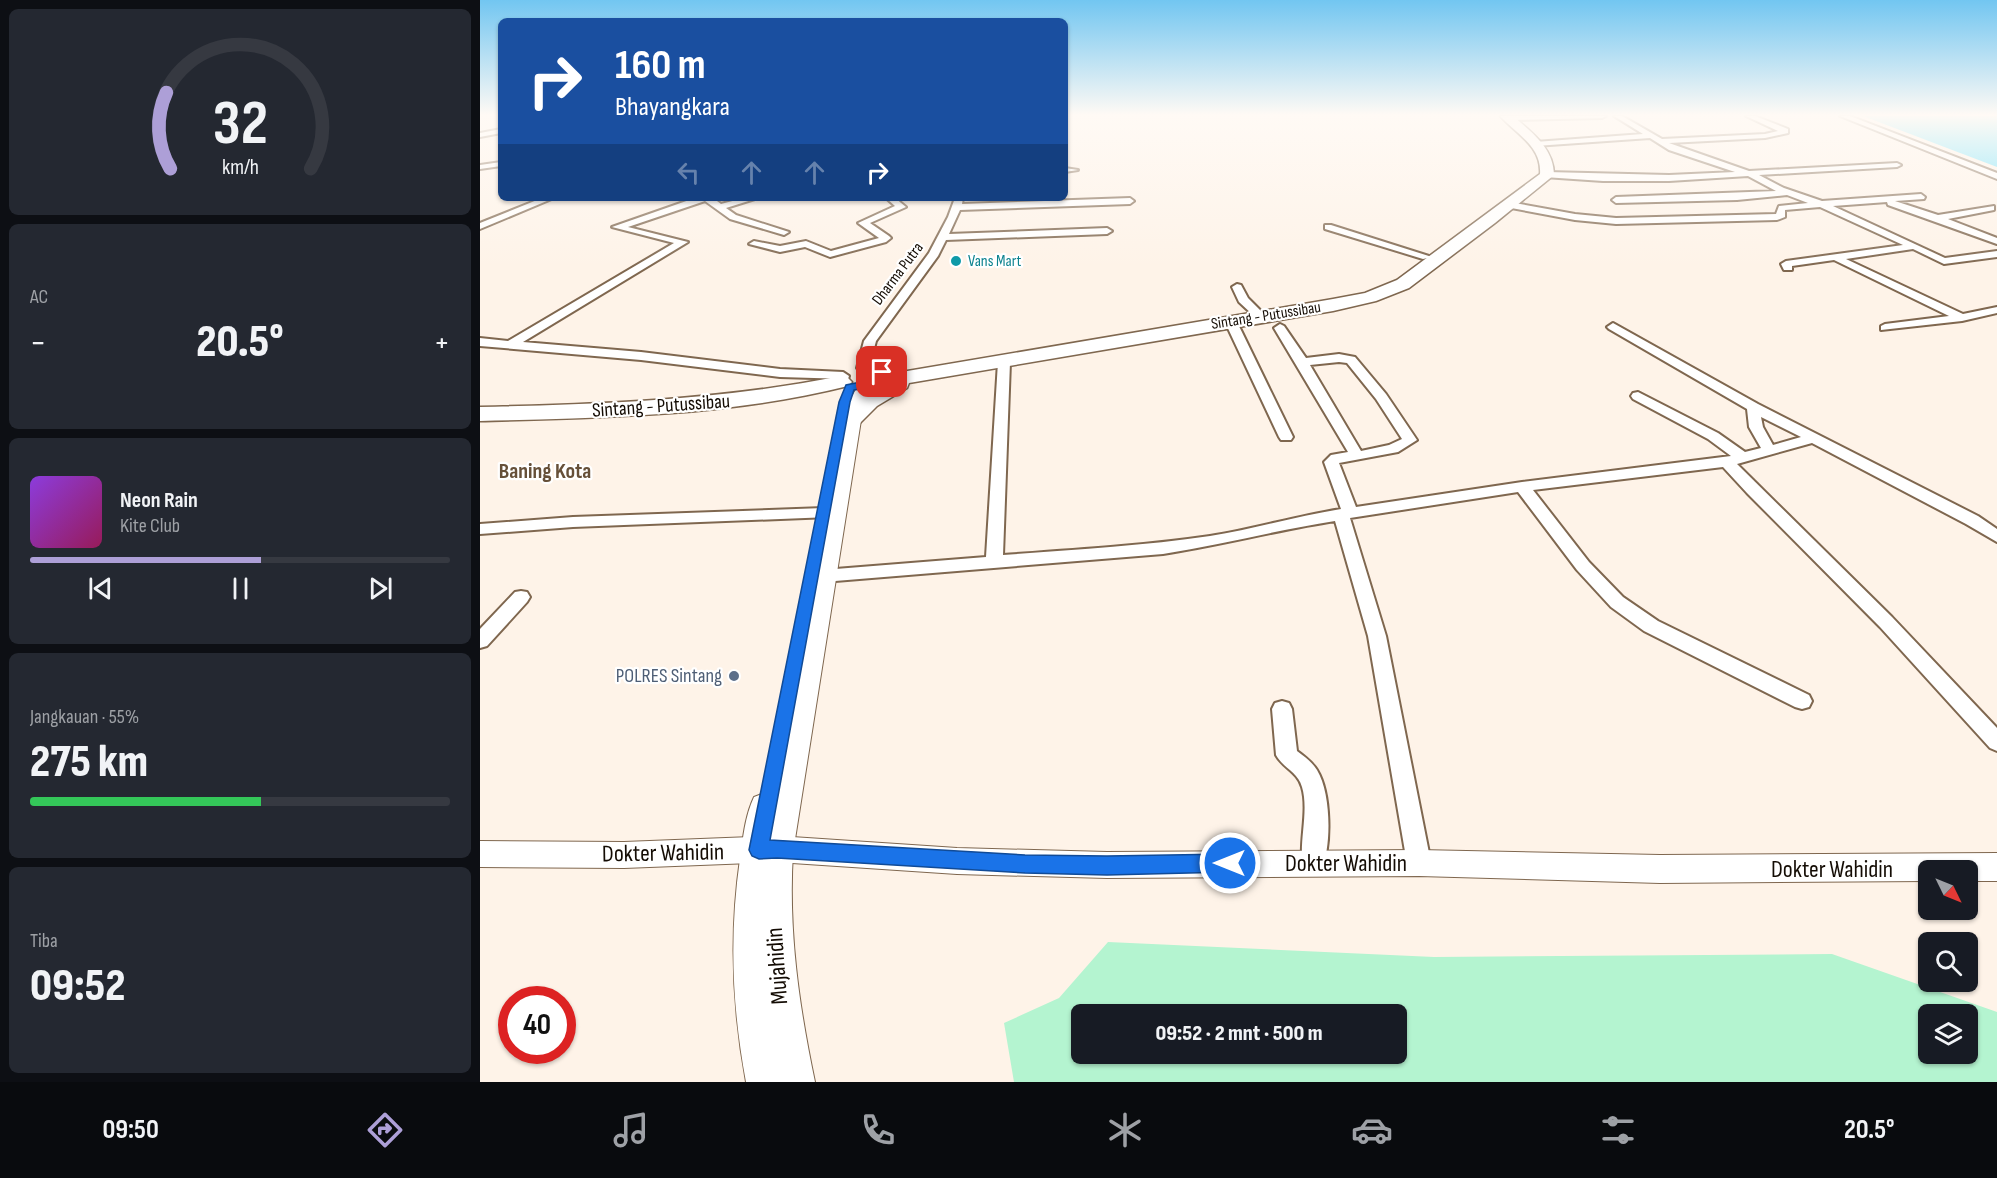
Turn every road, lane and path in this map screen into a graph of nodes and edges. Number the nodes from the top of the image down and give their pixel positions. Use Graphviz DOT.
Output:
graph roads {
  1 [pos="1541,166"];
  2 [pos="1549,166"];
  3 [pos="1725,166"];
  4 [pos="1873,166"];
  5 [pos="1973,166"];
  6 [pos="1750,174"];
  7 [pos="1547,175"];
  8 [pos="1997,176"];
  9 [pos="1789,193"];
  10 [pos="1922,197"];
  11 [pos="1616,200"];
  12 [pos="1662,200"];
  13 [pos="1880,200"];
  14 [pos="542,201"];
  15 [pos="697,201"];
  16 [pos="710,201"];
  17 [pos="742,201"];
  18 [pos="893,201"];
  19 [pos="1130,201"];
  20 [pos="958,203"];
  21 [pos="1821,204"];
  22 [pos="1509,206"];
  23 [pos="719,207"];
  24 [pos="1991,208"];
  25 [pos="1938,218"];
  26 [pos="1486,219"];
  27 [pos="1687,219"];
  28 [pos="480,226"];
  29 [pos="1328,227"];
  30 [pos="1107,231"];
  31 [pos="784,232"];
  32 [pos="944,237"];
  33 [pos="1995,239"];
  34 [pos="754,244"];
  35 [pos="1914,246"];
  36 [pos="1997,254"];
  37 [pos="1427,258"];
  38 [pos="1838,258"];
  39 [pos="1788,268"];
  40 [pos="1237,287"];
  41 [pos="1997,310"];
  42 [pos="1257,313"];
  43 [pos="1962,318"];
  44 [pos="1231,322"];
  45 [pos="1613,327"];
  46 [pos="1280,328"];
  47 [pos="1885,328"];
  48 [pos="480,342"];
  49 [pos="510,345"];
  50 [pos="1004,362"];
  51 [pos="1302,362"];
  52 [pos="780,373"];
  53 [pos="916,374"];
  54 [pos="857,387"];
  55 [pos="1638,396"];
  56 [pos="757,398"];
  57 [pos="1753,407"];
  58 [pos="480,414"];
  59 [pos="1286,437"];
  60 [pos="1814,438"];
  61 [pos="1769,450"];
  62 [pos="1357,456"];
  63 [pos="1735,460"];
  64 [pos="1522,487"];
  65 [pos="824,513"];
  66 [pos="1346,514"];
  67 [pos="480,529"];
  68 [pos="1997,537"];
  69 [pos="994,563"];
  70 [pos="823,576"];
  71 [pos="521,597"];
  72 [pos="480,641"];
  73 [pos="1802,701"];
  74 [pos="1282,709"];
  75 [pos="1997,742"];
  76 [pos="768,849"];
  77 [pos="480,854"];
  78 [pos="1313,863"];
  79 [pos="1419,863"];
  80 [pos="1997,867"];
  81 [pos="768,1082"];
  82 [pos="793,1082"];
  1 -- 26 [label="highway, Sintang - Putussibau"];
  2 -- 7 [label="highway"];
  3 -- 6 [label="street"];
  4 -- 6 [label="street"];
  5 -- 8 [label="street"];
  6 -- 7 [label="street"];
  6 -- 9 [label="street"];
  7 -- 22 [label="highway, Sintang - Putussibau"];
  9 -- 12 [label="street"];
  9 -- 21 [label="street"];
  10 -- 13 [label="street"];
  11 -- 12 [label="street"];
  12 -- 27 [label="street"];
  13 -- 21 [label="street"];
  13 -- 25 [label="street"];
  14 -- 28 [label="street"];
  15 -- 49 [label="street"];
  16 -- 23 [label="street"];
  17 -- 23 [label="street"];
  18 -- 34 [label="street"];
  19 -- 20 [label="street"];
  20 -- 32 [label="street, Dharma Putra"];
  21 -- 27 [label="street"];
  21 -- 35 [label="street"];
  22 -- 26 [label="highway, Sintang - Putussibau"];
  22 -- 27 [label="street"];
  23 -- 31 [label="street"];
  24 -- 25 [label="street"];
  25 -- 33 [label="street"];
  26 -- 37 [label="highway, Sintang - Putussibau"];
  26 -- 44 [label="highway, Sintang - Putussibau"];
  29 -- 37 [label="street"];
  30 -- 32 [label="street"];
  32 -- 54 [label="street, Dharma Putra"];
  35 -- 36 [label="street"];
  35 -- 38 [label="street"];
  37 -- 42 [label="highway, Sintang - Putussibau"];
  38 -- 39 [label="street"];
  38 -- 43 [label="street"];
  40 -- 42 [label="street"];
  41 -- 43 [label="street"];
  42 -- 54 [label="highway, Sintang - Putussibau"];
  43 -- 47 [label="street"];
  44 -- 50 [label="highway, Sintang - Putussibau"];
  44 -- 59 [label="street"];
  45 -- 57 [label="street"];
  46 -- 51 [label="street"];
  48 -- 49 [label="street"];
  49 -- 52 [label="street"];
  50 -- 53 [label="highway, Sintang - Putussibau"];
  50 -- 69 [label="street"];
  51 -- 62 [label="street"];
  51 -- 62 [label="street"];
  52 -- 54 [label="street"];
  52 -- 56 [label="street"];
  53 -- 54 [label="highway, Sintang - Putussibau"];
  53 -- 54 [label="highway"];
  54 -- 56 [label="highway, Sintang - Putussibau"];
  54 -- 65 [label="main road"];
  54 -- 70 [label="main road"];
  55 -- 63 [label="street"];
  56 -- 58 [label="highway, Sintang - Putussibau"];
  57 -- 60 [label="street"];
  57 -- 61 [label="street"];
  60 -- 61 [label="street"];
  60 -- 68 [label="street"];
  61 -- 63 [label="street"];
  62 -- 66 [label="street"];
  63 -- 64 [label="street"];
  63 -- 75 [label="street"];
  64 -- 66 [label="street"];
  64 -- 73 [label="street"];
  65 -- 67 [label="street"];
  65 -- 76 [label="main road"];
  66 -- 69 [label="street"];
  66 -- 79 [label="street"];
  69 -- 70 [label="street"];
  70 -- 76 [label="main road"];
  71 -- 72 [label="street"];
  74 -- 78 [label="street"];
  76 -- 77 [label="street, Dokter Wahidin"];
  76 -- 78 [label="street, Dokter Wahidin"];
  76 -- 81 [label="main road, Mujahidin"];
  76 -- 82 [label="main road, Mujahidin"];
  78 -- 79 [label="street, Dokter Wahidin"];
  79 -- 80 [label="street, Dokter Wahidin"];
}
